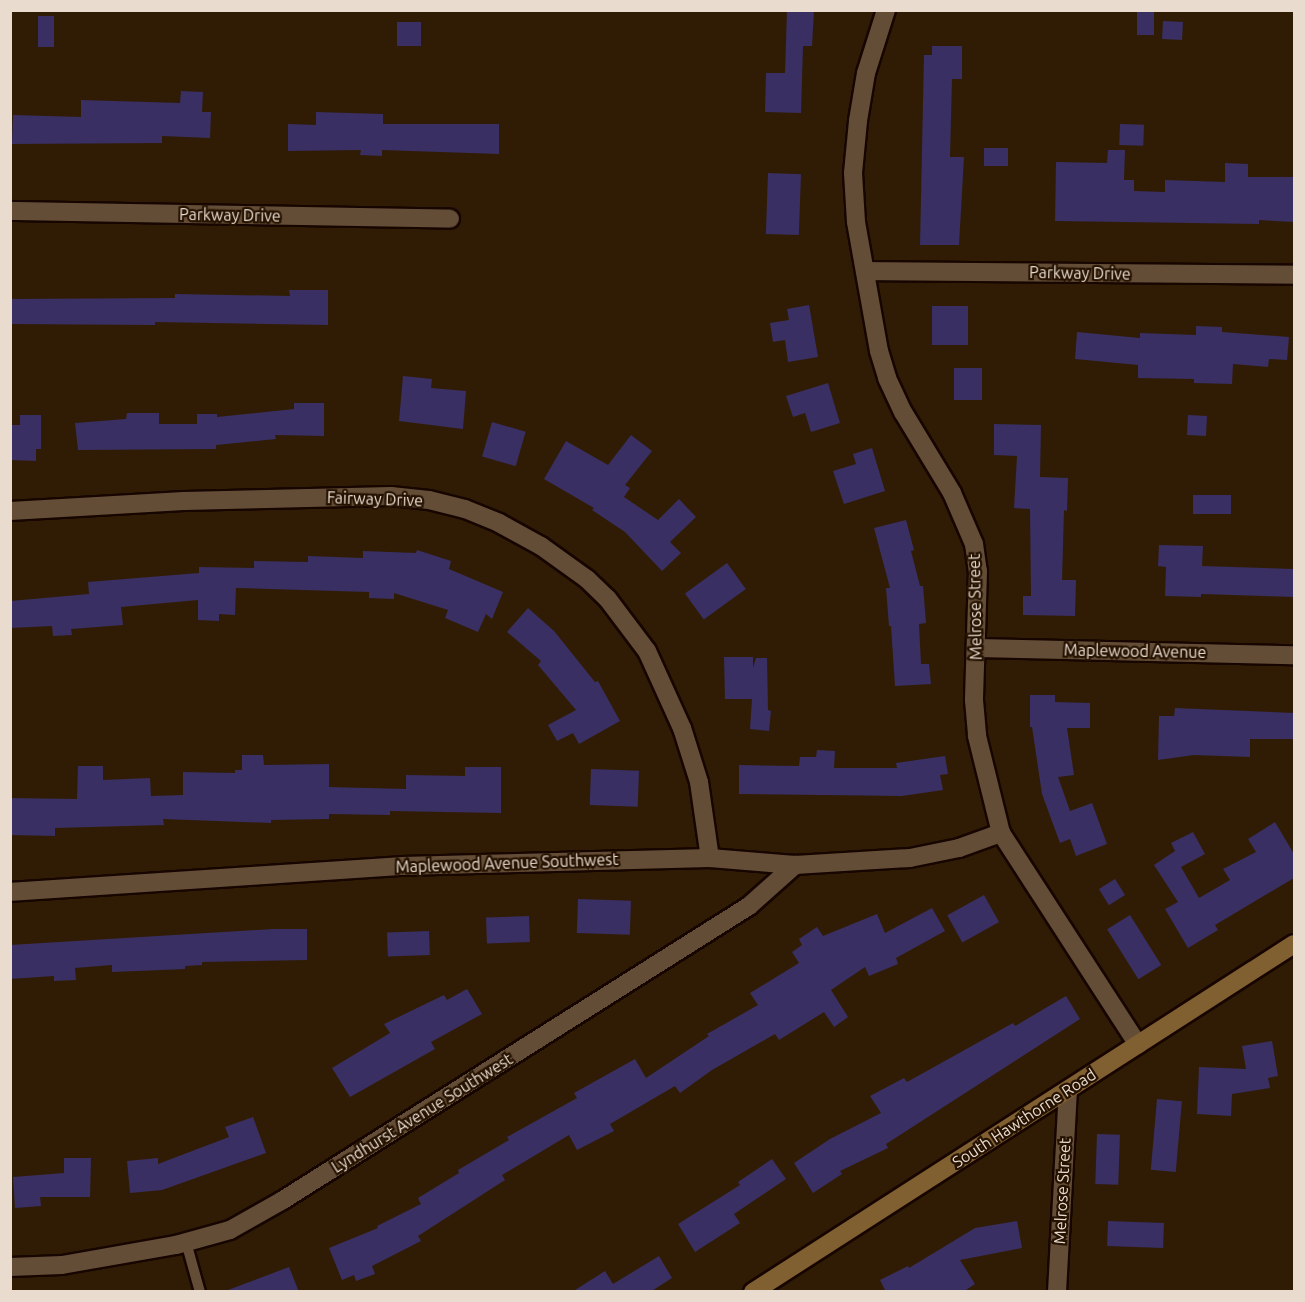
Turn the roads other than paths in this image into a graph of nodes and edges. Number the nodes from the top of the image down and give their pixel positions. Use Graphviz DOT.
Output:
graph roads {
  1 [pos="886,10"];
  2 [pos="10,211"];
  3 [pos="450,219"];
  4 [pos="865,271"];
  5 [pos="1294,275"];
  6 [pos="10,511"];
  7 [pos="976,648"];
  8 [pos="1294,655"];
  9 [pos="1001,833"];
  10 [pos="710,858"];
  11 [pos="795,866"];
  12 [pos="10,892"];
  13 [pos="1294,944"];
  14 [pos="1138,1045"];
  15 [pos="1068,1090"];
  16 [pos="186,1242"];
  17 [pos="10,1267"];
  18 [pos="201,1292"];
  19 [pos="753,1292"];
  20 [pos="1057,1292"];
  1 -- 4 [label="street, Melrose Street"];
  2 -- 3 [label="street, Parkway Drive"];
  4 -- 5 [label="street, Parkway Drive"];
  4 -- 7 [label="street, Melrose Street"];
  6 -- 10 [label="street, Fairway Drive"];
  7 -- 8 [label="street, Maplewood Avenue"];
  7 -- 9 [label="street, Melrose Street"];
  9 -- 11 [label="street, Maplewood Avenue Southwest"];
  9 -- 14 [label="street, Melrose Street"];
  10 -- 11 [label="street, Maplewood Avenue Southwest"];
  10 -- 12 [label="street, Maplewood Avenue Southwest"];
  11 -- 16 [label="street, Lyndhurst Avenue Southwest"];
  13 -- 14 [label="main road, South Hawthorne Road"];
  14 -- 15 [label="main road, South Hawthorne Road"];
  15 -- 19 [label="main road, South Hawthorne Road"];
  15 -- 20 [label="street, Melrose Street"];
  16 -- 17 [label="street, Lyndhurst Avenue Southwest"];
  16 -- 18 [label="lane"];
}
